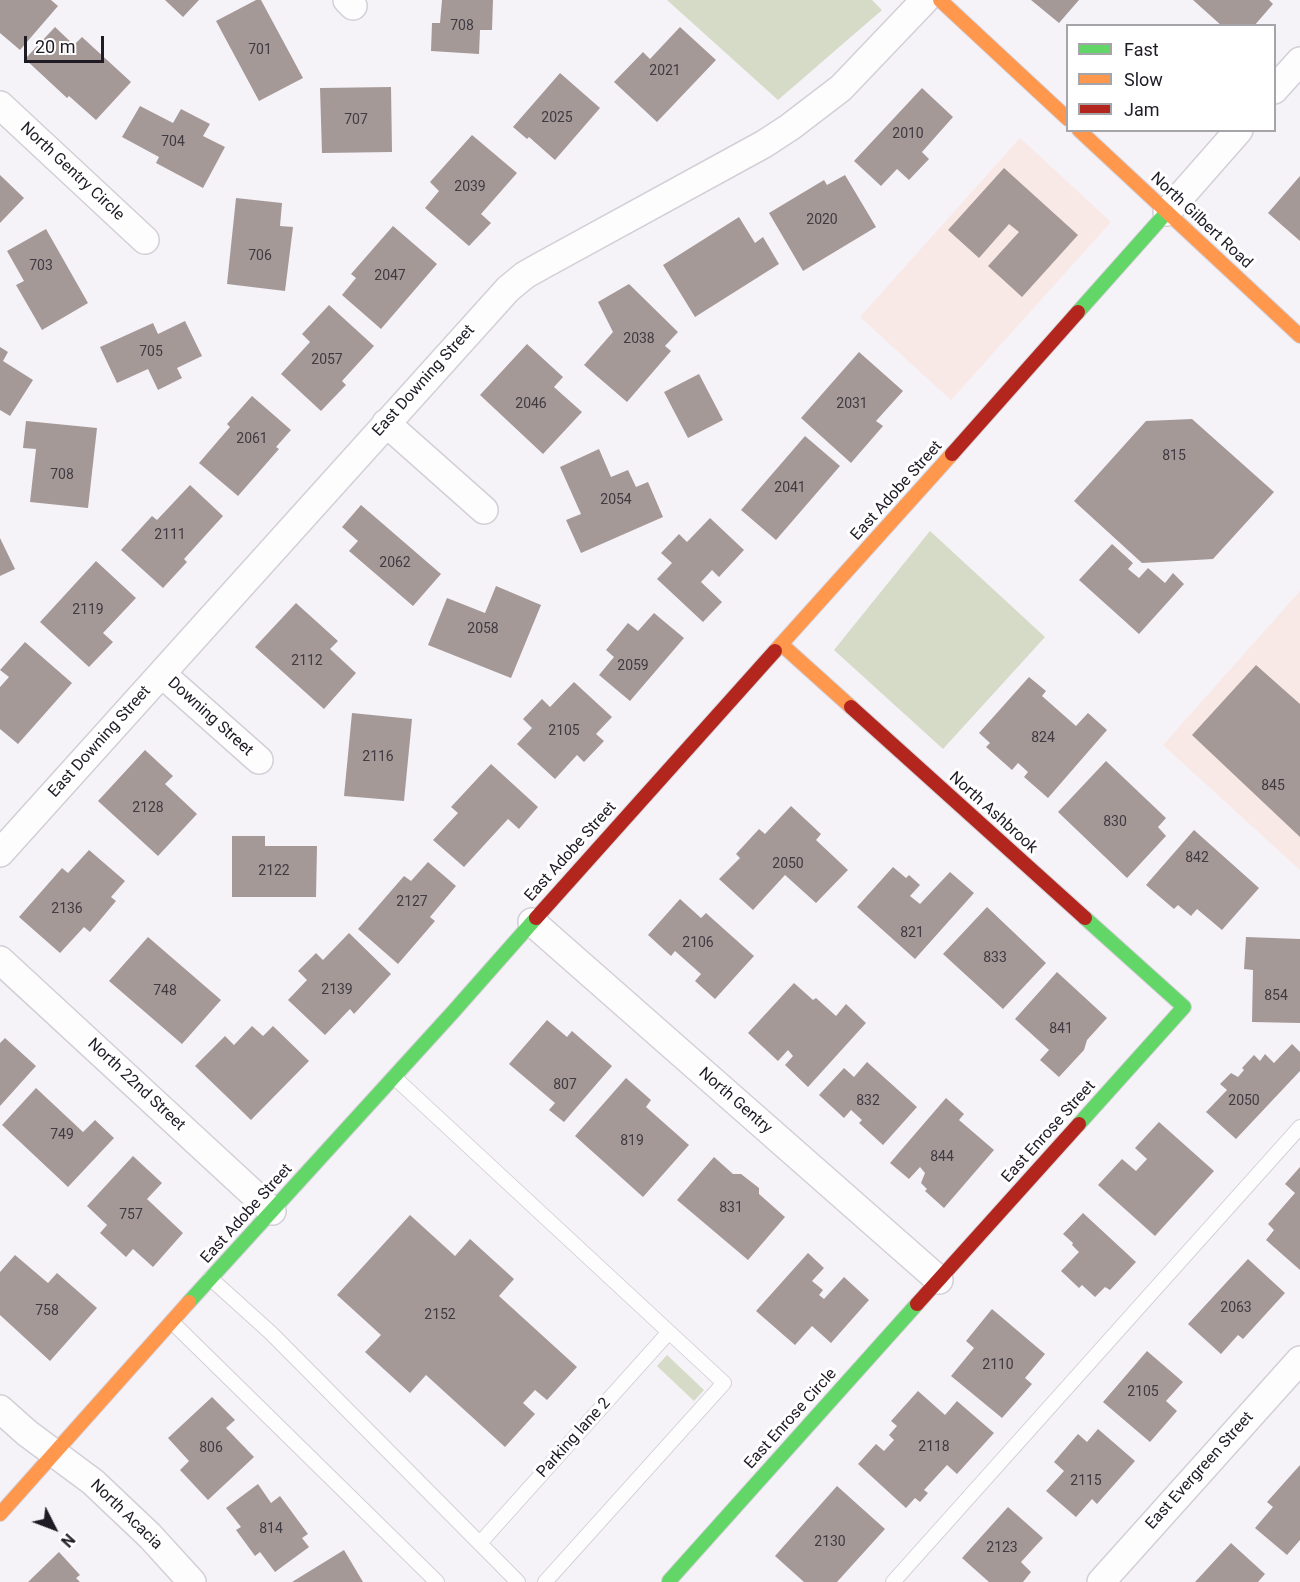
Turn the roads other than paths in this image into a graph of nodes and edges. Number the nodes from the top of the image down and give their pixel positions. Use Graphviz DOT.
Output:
graph roads {
  1 [pos="925,0"];
  2 [pos="940,0"];
  3 [pos="1300,61"];
  4 [pos="1276,89"];
  5 [pos="0,105"];
  6 [pos="1066,117"];
  7 [pos="1081,132"];
  8 [pos="1237,132"];
  9 [pos="1167,212"];
  10 [pos="145,240"];
  11 [pos="1300,336"];
  12 [pos="386,423"];
  13 [pos="484,510"];
  14 [pos="781,644"];
  15 [pos="162,674"];
  16 [pos="259,760"];
  17 [pos="0,853"];
  18 [pos="531,921"];
  19 [pos="0,960"];
  20 [pos="1184,1007"];
  21 [pos="394,1077"];
  22 [pos="1300,1127"];
  23 [pos="272,1211"];
  24 [pos="210,1278"];
  25 [pos="939,1280"];
  26 [pos="172,1322"];
  27 [pos="669,1332"];
  28 [pos="1300,1360"];
  29 [pos="0,1409"];
  30 [pos="54,1453"];
  31 [pos="0,1514"];
  32 [pos="480,1543"];
  33 [pos="669,1581"];
  34 [pos="192,1582"];
  35 [pos="437,1582"];
  36 [pos="518,1582"];
  37 [pos="544,1582"];
  38 [pos="893,1582"];
  39 [pos="1101,1582"];
  1 -- 12 [label="street, East Downing Street"];
  2 -- 6 [label="street"];
  3 -- 4 [label="street"];
  5 -- 10 [label="street, North Gentry Circle"];
  7 -- 9 [label="street, North Gilbert Road"];
  8 -- 9 [label="street"];
  9 -- 11 [label="street, North Gilbert Road"];
  9 -- 14 [label="street, East Adobe Street"];
  12 -- 13 [label="street"];
  12 -- 15 [label="street, East Downing Street"];
  14 -- 18 [label="street, East Adobe Street"];
  14 -- 20 [label="street, North Ashbrook"];
  15 -- 16 [label="street, Downing Street"];
  15 -- 17 [label="street, East Downing Street"];
  18 -- 21 [label="street, East Adobe Street"];
  18 -- 25 [label="street, North Gentry"];
  19 -- 23 [label="street, North 22nd Street"];
  20 -- 25 [label="street, East Enrose Street"];
  21 -- 23 [label="street, East Adobe Street"];
  21 -- 27 [label="lane"];
  22 -- 38 [label="lane"];
  23 -- 24 [label="street, East Adobe Street"];
  24 -- 26 [label="street, East Adobe Street"];
  24 -- 32 [label="lane"];
  25 -- 33 [label="street, East Enrose Circle"];
  26 -- 30 [label="street, East Adobe Street"];
  26 -- 35 [label="lane"];
  27 -- 32 [label="lane, Parking lane 2"];
  27 -- 37 [label="lane"];
  28 -- 39 [label="street, East Evergreen Street"];
  29 -- 30 [label="street, North Acacia"];
  30 -- 31 [label="street, East Adobe Street"];
  30 -- 34 [label="street, North Acacia"];
  32 -- 36 [label="lane"];
}
